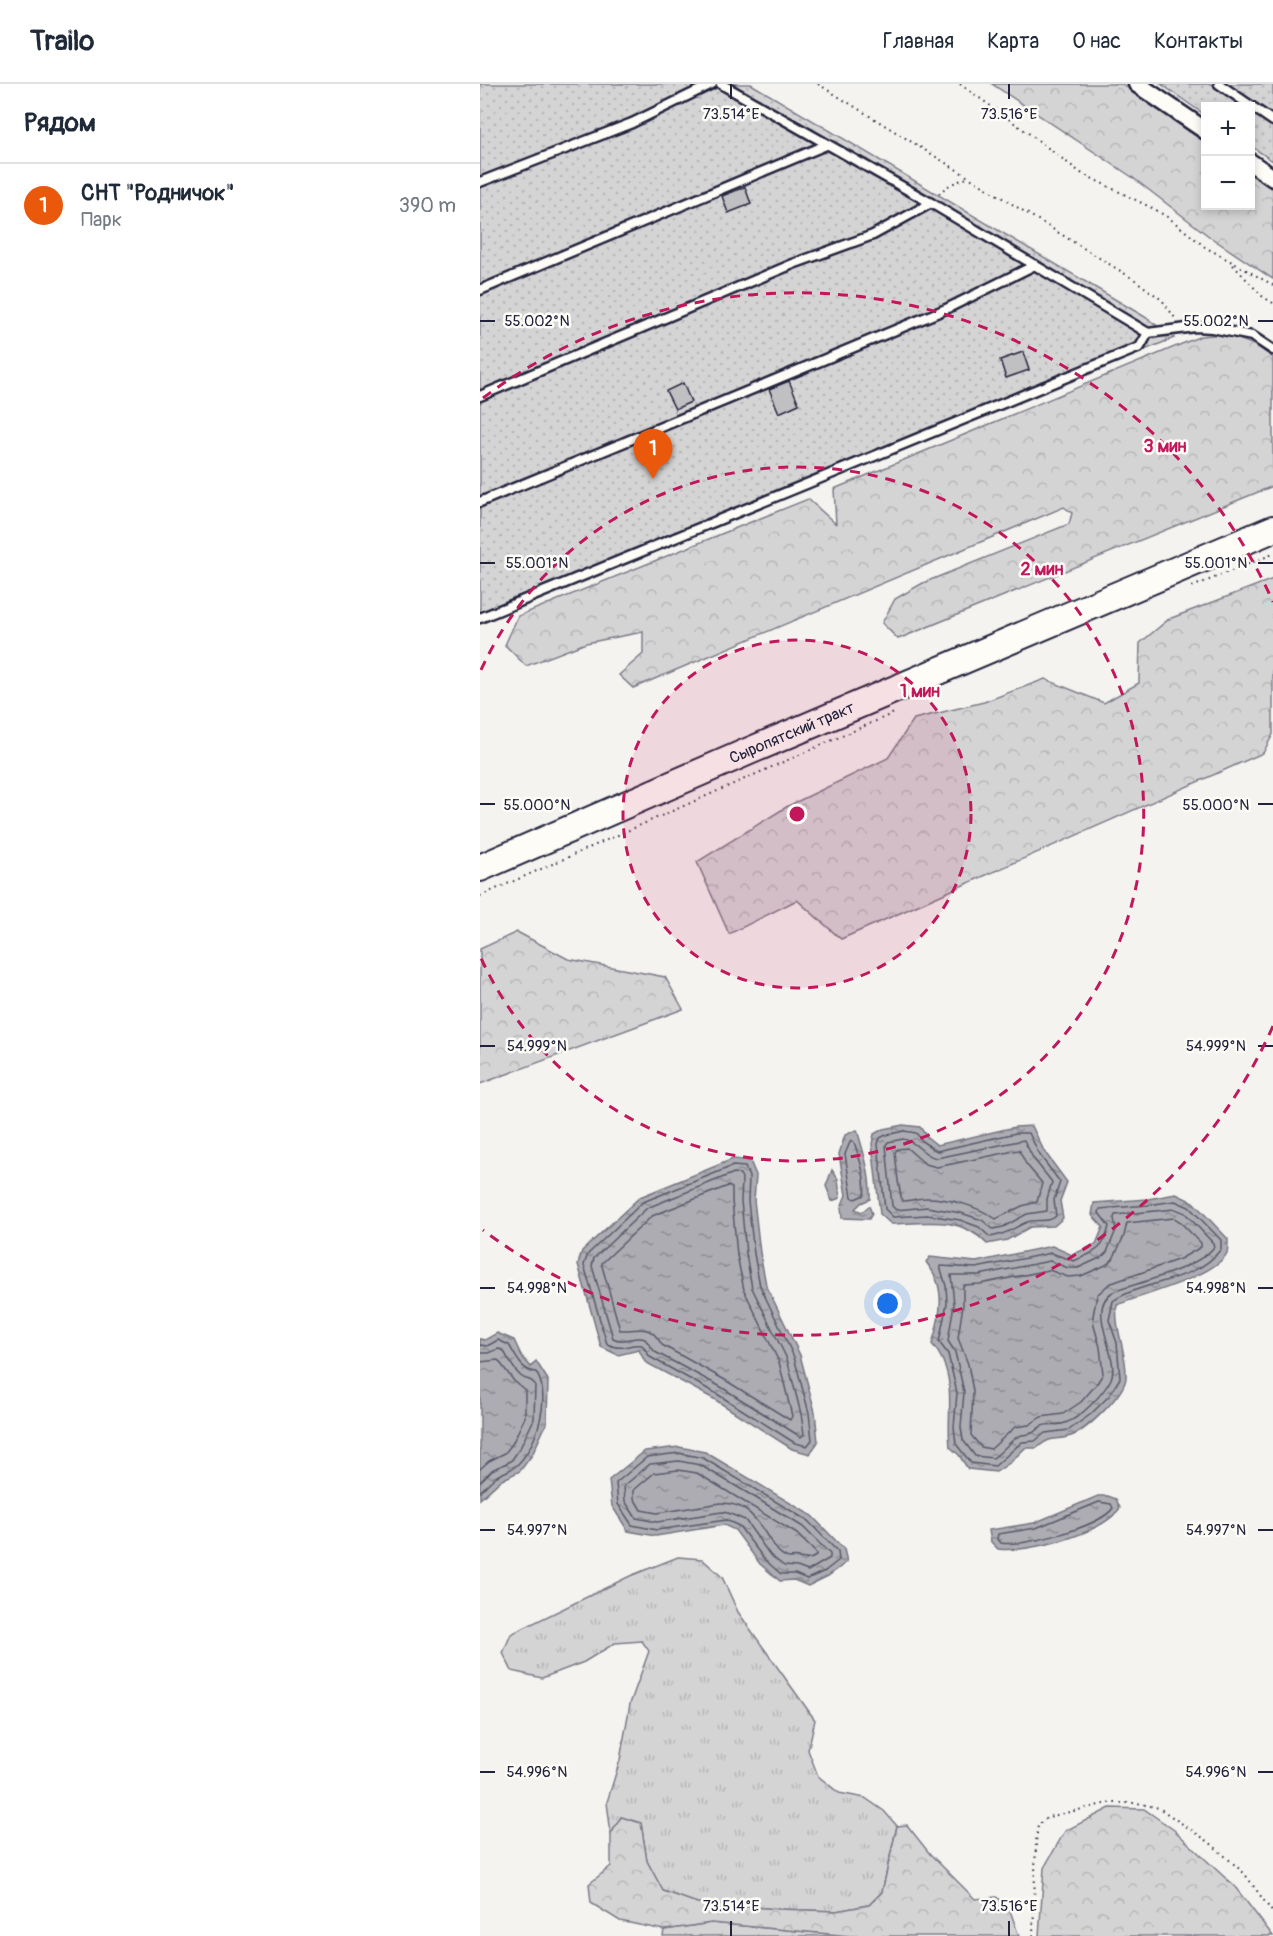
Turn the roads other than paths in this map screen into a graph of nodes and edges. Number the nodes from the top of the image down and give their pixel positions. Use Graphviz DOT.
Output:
graph roads {
  1 [pos="712,84"];
  2 [pos="721,84"];
  3 [pos="1137,84"];
  4 [pos="1219,84"];
  5 [pos="1273,121"];
  6 [pos="1201,128"];
  7 [pos="826,145"];
  8 [pos="1255,165"];
  9 [pos="1273,178"];
  10 [pos="480,182"];
  11 [pos="931,203"];
  12 [pos="1035,265"];
  13 [pos="480,290"];
  14 [pos="1148,333"];
  15 [pos="1273,350"];
  16 [pos="480,396"];
  17 [pos="480,502"];
  18 [pos="1273,512"];
  19 [pos="1273,529"];
  20 [pos="480,618"];
  21 [pos="480,850"];
  22 [pos="480,868"];
  1 -- 10 [label="lane"];
  2 -- 7 [label="lane"];
  3 -- 6 [label="street"];
  4 -- 5 [label="lane"];
  7 -- 11 [label="lane"];
  7 -- 13 [label="lane"];
  8 -- 9 [label="street"];
  11 -- 12 [label="lane"];
  11 -- 16 [label="lane"];
  12 -- 14 [label="lane"];
  12 -- 17 [label="lane"];
  14 -- 15 [label="lane"];
  14 -- 20 [label="lane"];
  18 -- 21 [label="main road, Сыропятский тракт"];
  19 -- 22 [label="main road, Сыропятский тракт"];
}
